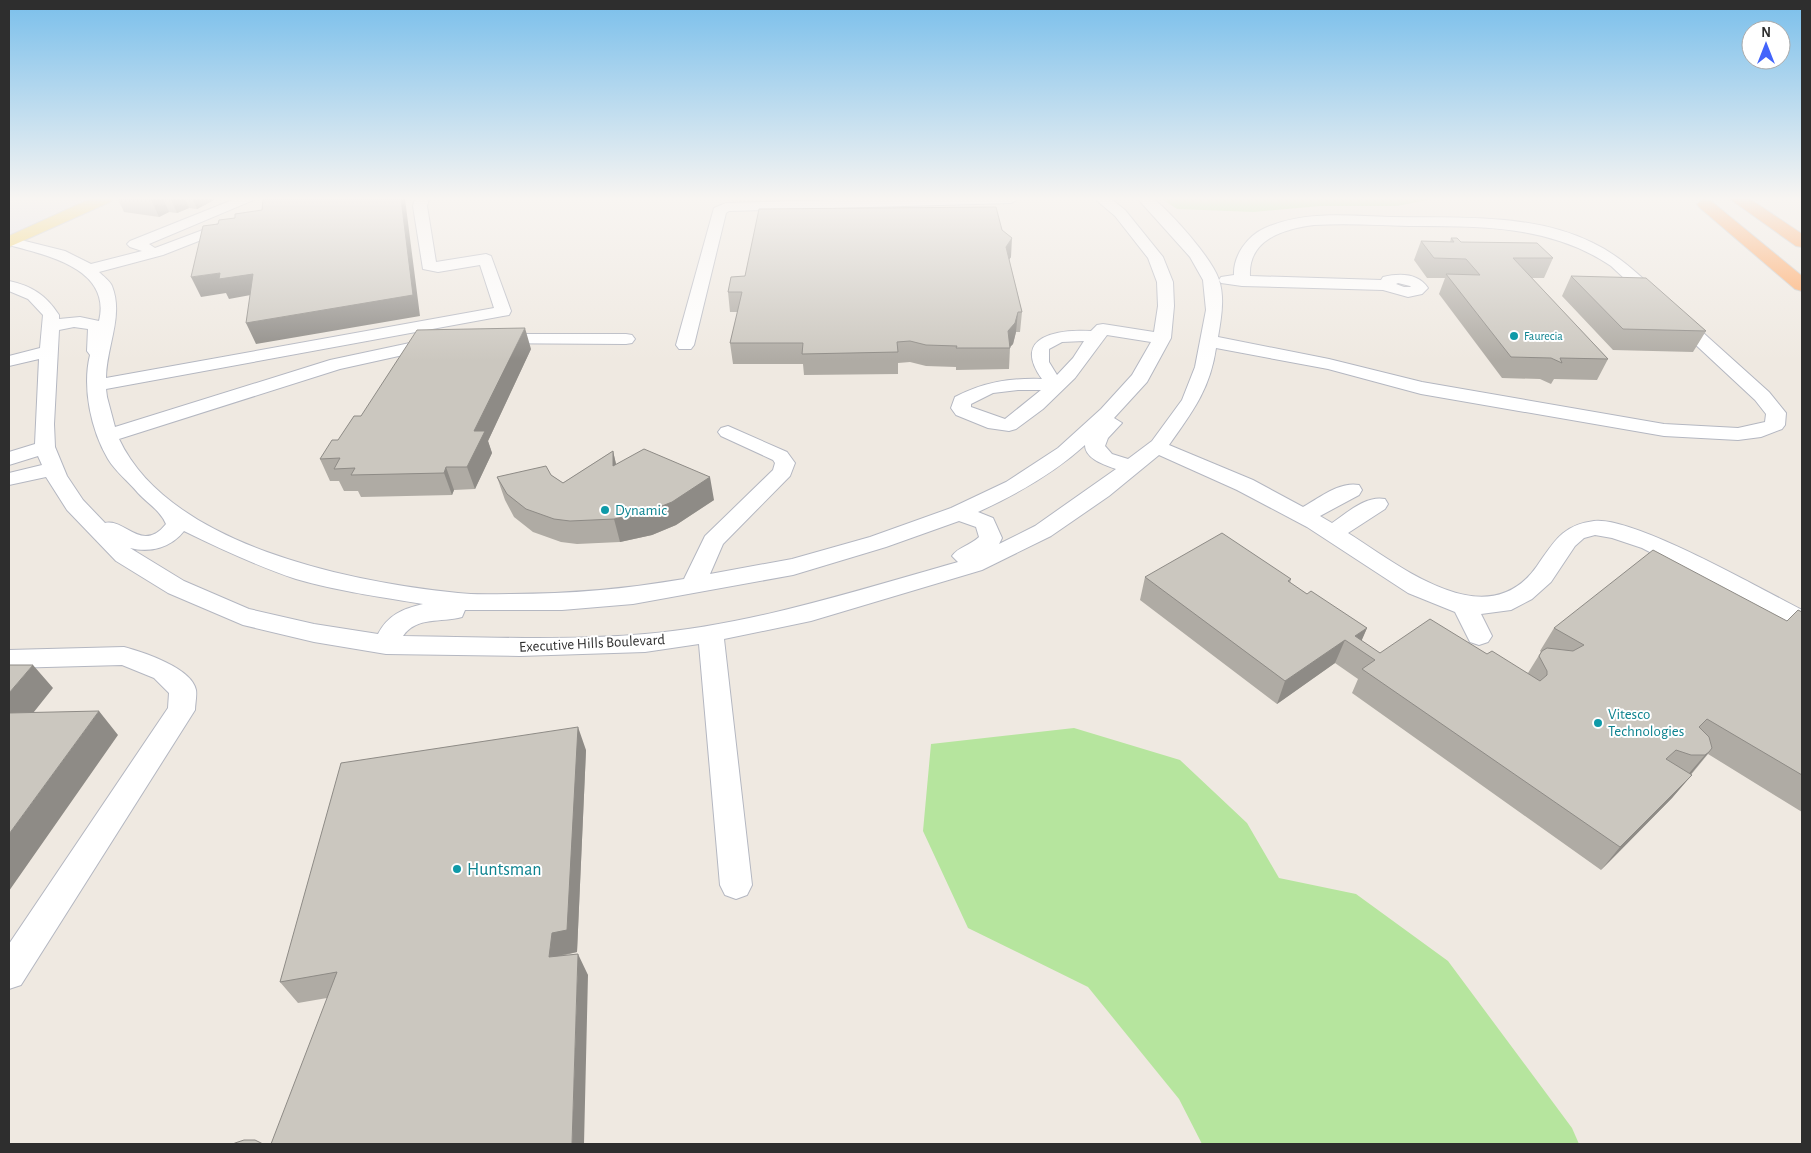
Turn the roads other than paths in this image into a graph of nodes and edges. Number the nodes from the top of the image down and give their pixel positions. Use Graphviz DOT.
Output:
graph roads {
  1 [pos="55,253"];
  2 [pos="155,253"];
  3 [pos="427,253"];
  4 [pos="708,253"];
  5 [pos="1152,253"];
  6 [pos="1185,253"];
  7 [pos="1195,253"];
  8 [pos="1247,253"];
  9 [pos="1601,253"];
  10 [pos="1763,253"];
  11 [pos="1778,253"];
  12 [pos="1802,269"];
  13 [pos="88,270"];
  14 [pos="1211,280"];
  15 [pos="1242,281"];
  16 [pos="1387,285"];
  17 [pos="1802,285"];
  18 [pos="9,286"];
  19 [pos="52,326"];
  20 [pos="1094,336"];
  21 [pos="1162,338"];
  22 [pos="626,339"];
  23 [pos="457,340"];
  24 [pos="476,340"];
  25 [pos="1210,341"];
  26 [pos="685,346"];
  27 [pos="49,351"];
  28 [pos="9,361"];
  29 [pos="97,363"];
  30 [pos="1140,378"];
  31 [pos="97,385"];
  32 [pos="728,432"];
  33 [pos="108,436"];
  34 [pos="45,446"];
  35 [pos="1156,447"];
  36 [pos="9,459"];
  37 [pos="1132,467"];
  38 [pos="55,472"];
  39 [pos="9,479"];
  40 [pos="1351,490"];
  41 [pos="1377,504"];
  42 [pos="172,512"];
  43 [pos="959,513"];
  44 [pos="1304,516"];
  45 [pos="1332,533"];
  46 [pos="693,585"];
  47 [pos="885,591"];
  48 [pos="562,602"];
  49 [pos="1465,606"];
  50 [pos="1802,620"];
  51 [pos="711,633"];
  52 [pos="1479,636"];
  53 [pos="386,645"];
  54 [pos="9,658"];
  55 [pos="736,885"];
  56 [pos="9,973"];
  1 -- 13 [label="street"];
  2 -- 13 [label="street"];
  3 -- 31 [label="street"];
  4 -- 26 [label="street"];
  5 -- 21 [label="street"];
  6 -- 14 [label="street"];
  7 -- 14 [label="street, Executive Hills Boulevard"];
  8 -- 15 [label="street"];
  9 -- 25 [label="street"];
  10 -- 17 [label="highway"];
  11 -- 12 [label="highway"];
  13 -- 29 [label="street"];
  14 -- 15 [label="street"];
  14 -- 25 [label="street, Executive Hills Boulevard"];
  15 -- 16 [label="street"];
  18 -- 19 [label="street, Executive Hills Boulevard"];
  19 -- 27 [label="street, Executive Hills Boulevard"];
  19 -- 29 [label="street"];
  20 -- 20 [label="street"];
  20 -- 21 [label="street"];
  21 -- 30 [label="street"];
  22 -- 24 [label="street"];
  23 -- 33 [label="street"];
  25 -- 35 [label="street, Executive Hills Boulevard"];
  27 -- 28 [label="street"];
  27 -- 34 [label="street, Executive Hills Boulevard"];
  29 -- 31 [label="street"];
  30 -- 37 [label="street"];
  30 -- 43 [label="street"];
  31 -- 33 [label="street"];
  32 -- 46 [label="lane"];
  33 -- 42 [label="street"];
  34 -- 36 [label="street"];
  34 -- 38 [label="street, Executive Hills Boulevard"];
  35 -- 37 [label="street, Executive Hills Boulevard"];
  35 -- 44 [label="street"];
  37 -- 47 [label="street, Executive Hills Boulevard"];
  38 -- 39 [label="street"];
  38 -- 42 [label="street"];
  38 -- 53 [label="street, Executive Hills Boulevard"];
  40 -- 44 [label="street"];
  41 -- 45 [label="street"];
  42 -- 48 [label="street"];
  43 -- 46 [label="street"];
  43 -- 47 [label="street"];
  44 -- 45 [label="street"];
  45 -- 49 [label="street"];
  46 -- 48 [label="street"];
  47 -- 51 [label="street, Executive Hills Boulevard"];
  48 -- 53 [label="street"];
  49 -- 50 [label="street"];
  49 -- 52 [label="street"];
  51 -- 53 [label="street, Executive Hills Boulevard"];
  51 -- 55 [label="street"];
  54 -- 56 [label="street"];
}
